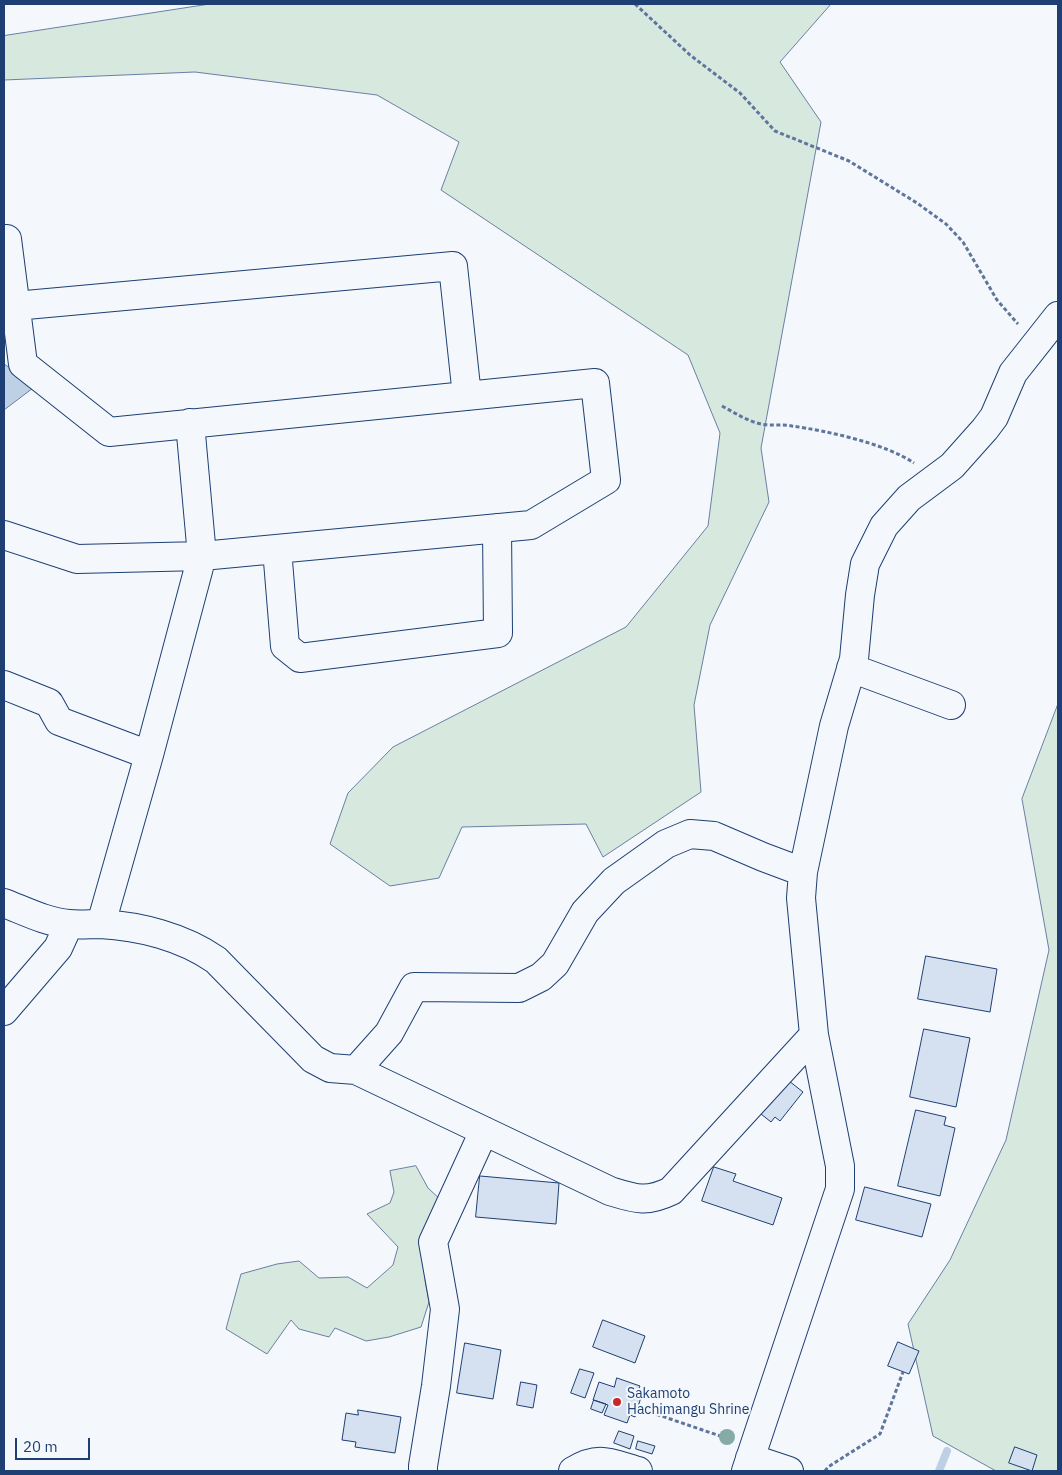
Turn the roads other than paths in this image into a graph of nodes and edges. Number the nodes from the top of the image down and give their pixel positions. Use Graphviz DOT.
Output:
graph roads {
  1 [pos="7,239"];
  2 [pos="15,306"];
  3 [pos="1058,316"];
  4 [pos="467,396"];
  5 [pos="190,424"];
  6 [pos="497,528"];
  7 [pos="4,534"];
  8 [pos="277,549"];
  9 [pos="202,556"];
  10 [pos="851,668"];
  11 [pos="4,685"];
  12 [pos="951,705"];
  13 [pos="149,755"];
  14 [pos="803,872"];
  15 [pos="4,902"];
  16 [pos="69,924"];
  17 [pos="101,924"];
  18 [pos="4,1011"];
  19 [pos="814,1034"];
  20 [pos="356,1070"];
  21 [pos="484,1131"];
  22 [pos="747,1462"];
  23 [pos="424,1471"];
  24 [pos="573,1471"];
  25 [pos="638,1471"];
  26 [pos="789,1471"];
  1 -- 2 [label="street"];
  2 -- 4 [label="street"];
  2 -- 5 [label="street"];
  3 -- 10 [label="street"];
  4 -- 5 [label="street"];
  4 -- 6 [label="street"];
  5 -- 9 [label="street"];
  6 -- 8 [label="street"];
  6 -- 8 [label="street"];
  7 -- 9 [label="street"];
  8 -- 9 [label="street"];
  9 -- 13 [label="street"];
  10 -- 12 [label="street"];
  10 -- 14 [label="street"];
  11 -- 13 [label="street"];
  13 -- 17 [label="street"];
  14 -- 19 [label="street"];
  14 -- 20 [label="street"];
  15 -- 16 [label="street"];
  16 -- 17 [label="street"];
  16 -- 18 [label="street"];
  17 -- 20 [label="street"];
  19 -- 21 [label="street"];
  19 -- 22 [label="street"];
  20 -- 21 [label="street"];
  21 -- 23 [label="street"];
  22 -- 26 [label="street"];
  24 -- 25 [label="street"];
}
